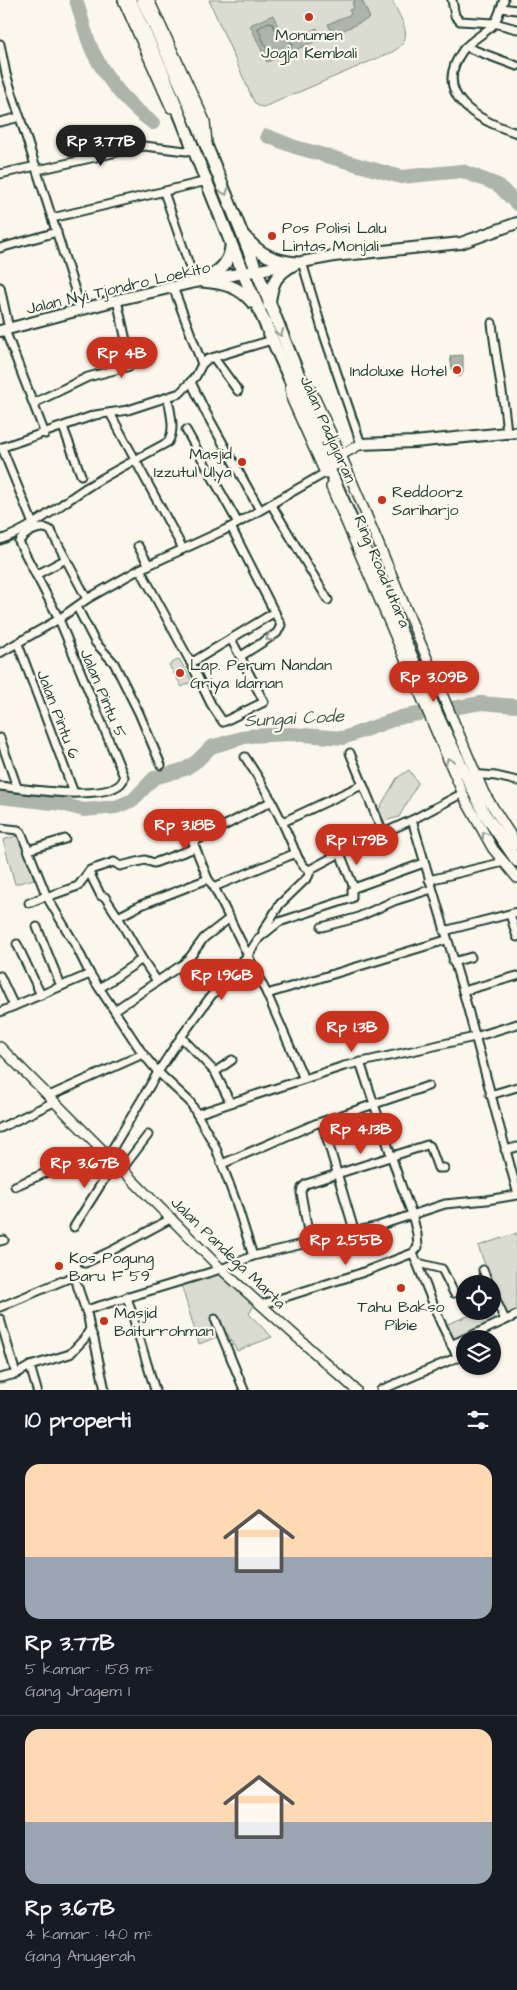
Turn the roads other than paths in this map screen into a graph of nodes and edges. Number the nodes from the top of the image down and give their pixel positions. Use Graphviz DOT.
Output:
graph roads {
  1 [pos="123,0"];
  2 [pos="130,0"];
  3 [pos="142,0"];
  4 [pos="149,0"];
  5 [pos="452,0"];
  6 [pos="504,0"];
  7 [pos="500,8"];
  8 [pos="517,10"];
  9 [pos="494,23"];
  10 [pos="517,29"];
  11 [pos="0,44"];
  12 [pos="466,47"];
  13 [pos="517,66"];
  14 [pos="3,74"];
  15 [pos="20,116"];
  16 [pos="0,122"];
  17 [pos="517,133"];
  18 [pos="206,147"];
  19 [pos="193,150"];
  20 [pos="37,168"];
  21 [pos="0,174"];
  22 [pos="207,181"];
  23 [pos="164,192"];
  24 [pos="52,218"];
  25 [pos="517,223"];
  26 [pos="240,231"];
  27 [pos="57,232"];
  28 [pos="231,243"];
  29 [pos="0,248"];
  30 [pos="299,262"];
  31 [pos="256,271"];
  32 [pos="243,273"];
  33 [pos="199,281"];
  34 [pos="0,287"];
  35 [pos="173,287"];
  36 [pos="117,300"];
  37 [pos="264,308"];
  38 [pos="81,309"];
  39 [pos="492,322"];
  40 [pos="5,330"];
  41 [pos="272,340"];
  42 [pos="214,358"];
  43 [pos="202,364"];
  44 [pos="292,375"];
  45 [pos="191,382"];
  46 [pos="238,391"];
  47 [pos="168,398"];
  48 [pos="34,404"];
  49 [pos="110,413"];
  50 [pos="63,427"];
  51 [pos="186,430"];
  52 [pos="512,432"];
  53 [pos="45,434"];
  54 [pos="361,444"];
  55 [pos="1,448"];
  56 [pos="342,455"];
  57 [pos="134,460"];
  58 [pos="325,473"];
  59 [pos="81,475"];
  60 [pos="271,504"];
  61 [pos="260,510"];
  62 [pos="238,523"];
  63 [pos="33,524"];
  64 [pos="232,529"];
  65 [pos="0,540"];
  66 [pos="138,546"];
  67 [pos="183,549"];
  68 [pos="66,559"];
  69 [pos="149,565"];
  70 [pos="141,572"];
  71 [pos="36,575"];
  72 [pos="87,599"];
  73 [pos="328,600"];
  74 [pos="77,607"];
  75 [pos="275,612"];
  76 [pos="59,619"];
  77 [pos="231,639"];
  78 [pos="18,644"];
  79 [pos="0,654"];
  80 [pos="240,656"];
  81 [pos="191,663"];
  82 [pos="425,686"];
  83 [pos="442,718"];
  84 [pos="0,738"];
  85 [pos="350,753"];
  86 [pos="245,757"];
  87 [pos="161,765"];
  88 [pos="474,774"];
  89 [pos="517,782"];
  90 [pos="362,785"];
  91 [pos="0,786"];
  92 [pos="17,787"];
  93 [pos="74,793"];
  94 [pos="463,793"];
  95 [pos="272,801"];
  96 [pos="182,814"];
  97 [pos="412,820"];
  98 [pos="283,822"];
  99 [pos="0,828"];
  100 [pos="383,833"];
  101 [pos="65,839"];
  102 [pos="517,844"];
  103 [pos="194,845"];
  104 [pos="28,850"];
  105 [pos="517,852"];
  106 [pos="296,853"];
  107 [pos="340,853"];
  108 [pos="517,861"];
  109 [pos="424,862"];
  110 [pos="504,862"];
  111 [pos="89,872"];
  112 [pos="310,873"];
  113 [pos="517,878"];
  114 [pos="208,879"];
  115 [pos="429,880"];
  116 [pos="214,887"];
  117 [pos="354,888"];
  118 [pos="432,888"];
  119 [pos="47,896"];
  120 [pos="29,903"];
  121 [pos="514,913"];
  122 [pos="118,917"];
  123 [pos="230,918"];
  124 [pos="322,927"];
  125 [pos="37,928"];
  126 [pos="444,932"];
  127 [pos="517,937"];
  128 [pos="259,938"];
  129 [pos="446,940"];
  130 [pos="17,944"];
  131 [pos="248,955"];
  132 [pos="471,957"];
  133 [pos="142,959"];
  134 [pos="453,962"];
  135 [pos="90,974"];
  136 [pos="0,976"];
  137 [pos="517,976"];
  138 [pos="157,981"];
  139 [pos="61,986"];
  140 [pos="100,988"];
  141 [pos="463,992"];
  142 [pos="267,994"];
  143 [pos="42,995"];
  144 [pos="14,1006"];
  145 [pos="115,1010"];
  146 [pos="0,1012"];
  147 [pos="517,1024"];
  148 [pos="475,1036"];
  149 [pos="181,1037"];
  150 [pos="0,1047"];
  151 [pos="142,1054"];
  152 [pos="232,1060"];
  153 [pos="360,1062"];
  154 [pos="158,1072"];
  155 [pos="215,1072"];
  156 [pos="304,1079"];
  157 [pos="428,1086"];
  158 [pos="517,1087"];
  159 [pos="490,1095"];
  160 [pos="52,1099"];
  161 [pos="230,1102"];
  162 [pos="373,1105"];
  163 [pos="197,1114"];
  164 [pos="322,1122"];
  165 [pos="0,1128"];
  166 [pos="148,1135"];
  167 [pos="517,1146"];
  168 [pos="101,1149"];
  169 [pos="505,1150"];
  170 [pos="391,1156"];
  171 [pos="112,1159"];
  172 [pos="222,1164"];
  173 [pos="444,1168"];
  174 [pos="122,1169"];
  175 [pos="339,1174"];
  176 [pos="15,1186"];
  177 [pos="517,1191"];
  178 [pos="517,1195"];
  179 [pos="412,1214"];
  180 [pos="172,1218"];
  181 [pos="74,1228"];
  182 [pos="354,1230"];
  183 [pos="310,1242"];
  184 [pos="413,1253"];
  185 [pos="253,1256"];
  186 [pos="85,1263"];
  187 [pos="418,1263"];
  188 [pos="221,1269"];
  189 [pos="484,1270"];
  190 [pos="486,1275"];
  191 [pos="454,1293"];
  192 [pos="127,1296"];
  193 [pos="262,1304"];
  194 [pos="0,1307"];
  195 [pos="86,1310"];
  196 [pos="501,1311"];
  197 [pos="517,1315"];
  198 [pos="0,1319"];
  199 [pos="215,1319"];
  200 [pos="505,1320"];
  201 [pos="90,1329"];
  202 [pos="451,1345"];
  203 [pos="456,1350"];
  204 [pos="456,1358"];
  205 [pos="30,1366"];
  206 [pos="16,1374"];
  207 [pos="0,1378"];
  208 [pos="36,1390"];
  209 [pos="105,1390"];
  210 [pos="155,1390"];
  211 [pos="244,1390"];
  212 [pos="356,1390"];
  213 [pos="381,1390"];
  1 -- 19 [label="street"];
  2 -- 19 [label="highway, Jalan Padjajaran"];
  3 -- 18 [label="highway, Jalan Padjajaran"];
  4 -- 18 [label="street"];
  5 -- 9 [label="street"];
  6 -- 7 [label="street"];
  7 -- 8 [label="street"];
  7 -- 9 [label="street"];
  9 -- 10 [label="street"];
  9 -- 12 [label="street"];
  11 -- 14 [label="street"];
  12 -- 13 [label="street"];
  12 -- 17 [label="street"];
  14 -- 15 [label="street"];
  15 -- 16 [label="street"];
  15 -- 20 [label="street"];
  18 -- 19 [label="highway"];
  18 -- 26 [label="highway, Jalan Padjajaran, one-way"];
  19 -- 20 [label="street"];
  19 -- 22 [label="highway, Jalan Padjajaran"];
  20 -- 21 [label="street"];
  20 -- 24 [label="street"];
  22 -- 23 [label="street"];
  22 -- 28 [label="highway, Jalan Padjajaran"];
  23 -- 24 [label="street"];
  23 -- 33 [label="street"];
  24 -- 27 [label="street"];
  25 -- 30 [label="main road, Jalan Nyi Tjondro Loekito"];
  26 -- 30 [label="highway"];
  26 -- 31 [label="highway, Jalan Padjajaran"];
  27 -- 29 [label="street"];
  27 -- 38 [label="street"];
  28 -- 32 [label="highway, Jalan Padjajaran"];
  28 -- 33 [label="highway"];
  30 -- 31 [label="main road, Jalan Nyi Tjondro Loekito"];
  30 -- 37 [label="highway"];
  30 -- 54 [label="street"];
  31 -- 32 [label="main road, Jalan Nyi Tjondro Loekito"];
  31 -- 37 [label="highway, Jalan Padjajaran"];
  32 -- 33 [label="main road, Jalan Nyi Tjondro Loekito"];
  32 -- 37 [label="highway, Jalan Padjajaran"];
  33 -- 35 [label="main road, Jalan Nyi Tjondro Loekito"];
  33 -- 37 [label="highway"];
  34 -- 40 [label="street"];
  35 -- 36 [label="main road, Jalan Nyi Tjondro Loekito"];
  35 -- 43 [label="street"];
  36 -- 38 [label="main road, Jalan Nyi Tjondro Loekito"];
  36 -- 48 [label="street"];
  37 -- 41 [label="highway, Jalan Padjajaran"];
  37 -- 44 [label="highway, Jalan Padjajaran, one-way"];
  38 -- 40 [label="main road, Jalan Nyi Tjondro Loekito"];
  39 -- 52 [label="street"];
  40 -- 48 [label="street"];
  41 -- 42 [label="street"];
  41 -- 44 [label="highway, Jalan Padjajaran"];
  42 -- 43 [label="street"];
  42 -- 46 [label="street"];
  43 -- 45 [label="street"];
  44 -- 56 [label="street, Ring Road Utara"];
  44 -- 58 [label="street, Ring Road Utara"];
  44 -- 82 [label="highway, Jalan Padjajaran"];
  45 -- 47 [label="street"];
  45 -- 61 [label="street"];
  47 -- 49 [label="street"];
  47 -- 57 [label="street"];
  48 -- 53 [label="street"];
  49 -- 50 [label="street"];
  49 -- 57 [label="street"];
  50 -- 53 [label="street"];
  50 -- 59 [label="street"];
  51 -- 62 [label="street"];
  52 -- 54 [label="main road"];
  53 -- 55 [label="street"];
  54 -- 56 [label="street"];
  55 -- 63 [label="street"];
  56 -- 82 [label="street, Ring Road Utara"];
  57 -- 63 [label="street"];
  57 -- 67 [label="street"];
  58 -- 60 [label="street"];
  58 -- 82 [label="street, Ring Road Utara"];
  60 -- 61 [label="street"];
  60 -- 73 [label="street"];
  61 -- 62 [label="street"];
  62 -- 64 [label="street"];
  63 -- 65 [label="street"];
  64 -- 67 [label="street"];
  64 -- 75 [label="street"];
  66 -- 69 [label="street"];
  67 -- 69 [label="street"];
  68 -- 71 [label="street"];
  68 -- 71 [label="street, Jalan Pintu 5"];
  68 -- 72 [label="street"];
  69 -- 70 [label="street"];
  70 -- 72 [label="street"];
  70 -- 81 [label="street"];
  71 -- 76 [label="street, Jalan Pintu 5"];
  72 -- 74 [label="street"];
  74 -- 76 [label="street"];
  74 -- 87 [label="street"];
  75 -- 77 [label="street"];
  75 -- 80 [label="street, one-way"];
  76 -- 78 [label="street"];
  76 -- 93 [label="street, Jalan Pintu 5"];
  77 -- 80 [label="street"];
  77 -- 81 [label="street"];
  78 -- 79 [label="street"];
  78 -- 93 [label="street, Jalan Pintu 6"];
  80 -- 81 [label="street"];
  82 -- 83 [label="highway, Jalan Padjajaran"];
  83 -- 88 [label="highway, Jalan Padjajaran"];
  94 -- 83 [label="street, one-way"];
  83 -- 108 [label="highway, Jalan Padjajaran"];
  84 -- 92 [label="street"];
  85 -- 90 [label="street"];
  86 -- 95 [label="street"];
  88 -- 89 [label="street"];
  88 -- 102 [label="street"];
  88 -- 105 [label="highway, Jalan Padjajaran"];
  90 -- 98 [label="street"];
  90 -- 100 [label="street"];
  91 -- 92 [label="street"];
  92 -- 93 [label="street"];
  94 -- 97 [label="street"];
  110 -- 94 [label="street, one-way"];
  95 -- 98 [label="street"];
  95 -- 103 [label="street"];
  96 -- 103 [label="street"];
  97 -- 100 [label="street"];
  97 -- 109 [label="street"];
  98 -- 106 [label="street"];
  99 -- 104 [label="street"];
  100 -- 107 [label="street"];
  101 -- 104 [label="street"];
  103 -- 111 [label="street"];
  103 -- 114 [label="street"];
  104 -- 119 [label="street"];
  106 -- 112 [label="street"];
  106 -- 116 [label="street"];
  107 -- 112 [label="street"];
  107 -- 117 [label="street"];
  109 -- 115 [label="street"];
  109 -- 117 [label="street"];
  110 -- 113 [label="street"];
  110 -- 115 [label="street"];
  111 -- 119 [label="street"];
  111 -- 122 [label="street"];
  112 -- 128 [label="street"];
  114 -- 116 [label="street"];
  114 -- 122 [label="street"];
  115 -- 118 [label="street"];
  116 -- 123 [label="street"];
  117 -- 128 [label="street"];
  118 -- 124 [label="street"];
  118 -- 126 [label="street"];
  119 -- 120 [label="street"];
  119 -- 135 [label="street"];
  121 -- 126 [label="street"];
  121 -- 127 [label="street"];
  122 -- 133 [label="street"];
  123 -- 131 [label="street"];
  123 -- 138 [label="street"];
  125 -- 139 [label="street"];
  126 -- 129 [label="street"];
  128 -- 131 [label="street"];
  129 -- 134 [label="street"];
  129 -- 142 [label="street"];
  130 -- 143 [label="street"];
  131 -- 142 [label="street"];
  131 -- 149 [label="street"];
  132 -- 134 [label="street"];
  133 -- 138 [label="street"];
  133 -- 140 [label="street"];
  134 -- 141 [label="street"];
  135 -- 139 [label="street"];
  135 -- 140 [label="street"];
  136 -- 144 [label="street"];
  137 -- 141 [label="street"];
  138 -- 145 [label="street"];
  139 -- 143 [label="street"];
  140 -- 145 [label="street"];
  141 -- 148 [label="street"];
  142 -- 156 [label="street"];
  143 -- 144 [label="street"];
  144 -- 146 [label="street"];
  145 -- 151 [label="street"];
  147 -- 148 [label="street"];
  148 -- 153 [label="street"];
  148 -- 159 [label="street"];
  149 -- 154 [label="street"];
  149 -- 155 [label="street"];
  150 -- 160 [label="street, Jalan Pandega Marta"];
  151 -- 154 [label="street"];
  151 -- 160 [label="street"];
  152 -- 155 [label="street"];
  153 -- 156 [label="street"];
  153 -- 162 [label="street"];
  154 -- 163 [label="street"];
  154 -- 171 [label="street"];
  155 -- 161 [label="street"];
  156 -- 161 [label="street"];
  157 -- 162 [label="street"];
  158 -- 159 [label="street"];
  159 -- 169 [label="street"];
  160 -- 165 [label="street"];
  160 -- 168 [label="street, Jalan Pandega Marta"];
  161 -- 163 [label="street"];
  162 -- 164 [label="street"];
  162 -- 170 [label="street"];
  163 -- 172 [label="street"];
  164 -- 172 [label="street"];
  164 -- 175 [label="street"];
  166 -- 174 [label="street"];
  167 -- 169 [label="street"];
  168 -- 171 [label="street, Jalan Pandega Marta"];
  168 -- 176 [label="street"];
  169 -- 177 [label="street"];
  170 -- 173 [label="street"];
  170 -- 175 [label="street"];
  170 -- 179 [label="street"];
  171 -- 174 [label="street, Jalan Pandega Marta"];
  171 -- 181 [label="street"];
  172 -- 185 [label="street"];
  174 -- 180 [label="street, Jalan Pandega Marta"];
  175 -- 182 [label="street"];
  175 -- 183 [label="street"];
  178 -- 179 [label="street"];
  179 -- 182 [label="street"];
  179 -- 184 [label="street"];
  180 -- 186 [label="street"];
  180 -- 188 [label="street, Jalan Pandega Marta"];
  182 -- 183 [label="street"];
  183 -- 185 [label="street"];
  184 -- 187 [label="street"];
  184 -- 193 [label="street"];
  185 -- 188 [label="street"];
  187 -- 191 [label="street"];
  187 -- 202 [label="street"];
  188 -- 192 [label="street"];
  188 -- 193 [label="street, Jalan Pandega Marta"];
  189 -- 190 [label="street"];
  192 -- 195 [label="street"];
  192 -- 210 [label="street"];
  193 -- 212 [label="street, Jalan Pandega Marta"];
  194 -- 195 [label="street"];
  195 -- 201 [label="street"];
  196 -- 200 [label="street"];
  197 -- 200 [label="street"];
  198 -- 206 [label="street"];
  199 -- 211 [label="street"];
  200 -- 202 [label="street"];
  201 -- 205 [label="street"];
  201 -- 209 [label="street"];
  202 -- 203 [label="street"];
  204 -- 213 [label="street"];
  205 -- 206 [label="street"];
  205 -- 208 [label="street"];
  206 -- 207 [label="street"];
}
